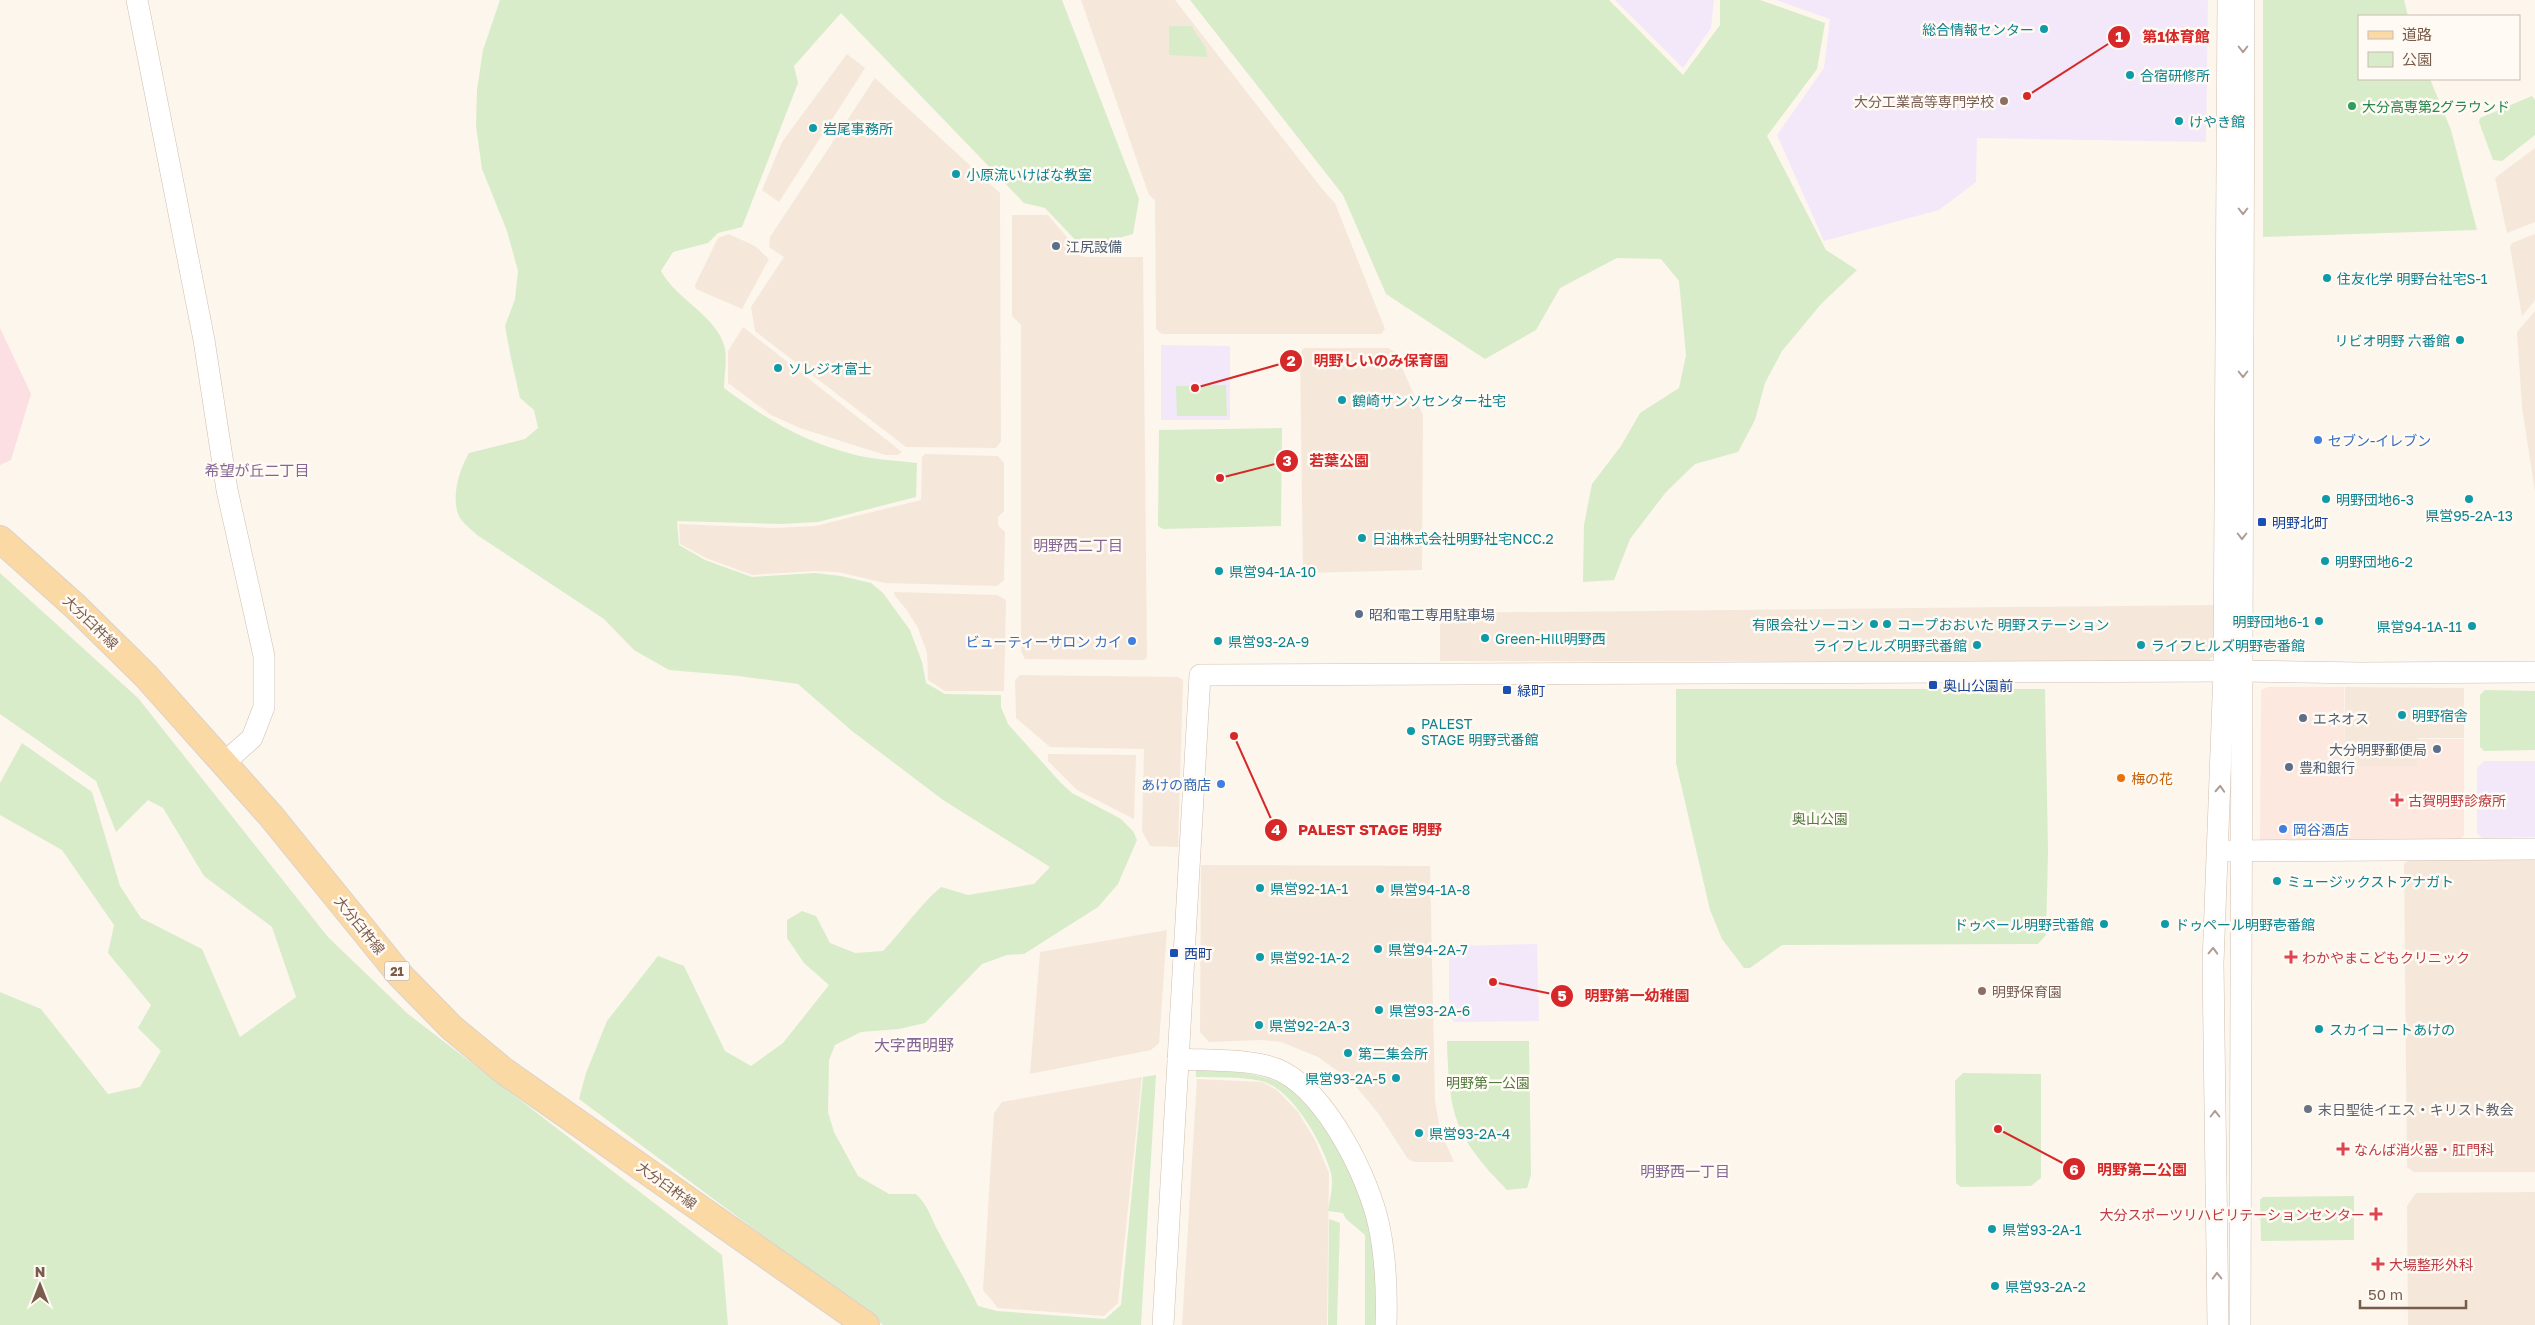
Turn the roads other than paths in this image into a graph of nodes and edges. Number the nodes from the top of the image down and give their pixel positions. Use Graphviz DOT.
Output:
graph roads {
  1 [pos="137,0"];
  2 [pos="2228,0"];
  3 [pos="2244,0"];
  4 [pos="0,539"];
  5 [pos="2233,671"];
  6 [pos="2535,672"];
  7 [pos="224,763"];
  8 [pos="2535,849"];
  9 [pos="2216,851"];
  10 [pos="2241,851"];
  11 [pos="1178,1059"];
  12 [pos="866,1325"];
  13 [pos="1163,1325"];
  14 [pos="1386,1325"];
  15 [pos="2218,1325"];
  16 [pos="2240,1325"];
  1 -- 7 [label="street"];
  2 -- 5 [label="street"];
  3 -- 5 [label="street, one-way"];
  4 -- 7 [label="main road, 大分臼杵線 / 21"];
  5 -- 6 [label="street"];
  9 -- 5 [label="street, one-way"];
  5 -- 10 [label="street"];
  5 -- 11 [label="street"];
  7 -- 12 [label="main road, 大分臼杵線 / 21"];
  8 -- 10 [label="street"];
  9 -- 10 [label="street"];
  15 -- 9 [label="street, one-way"];
  10 -- 16 [label="street"];
  11 -- 13 [label="street"];
  11 -- 14 [label="street"];
}
